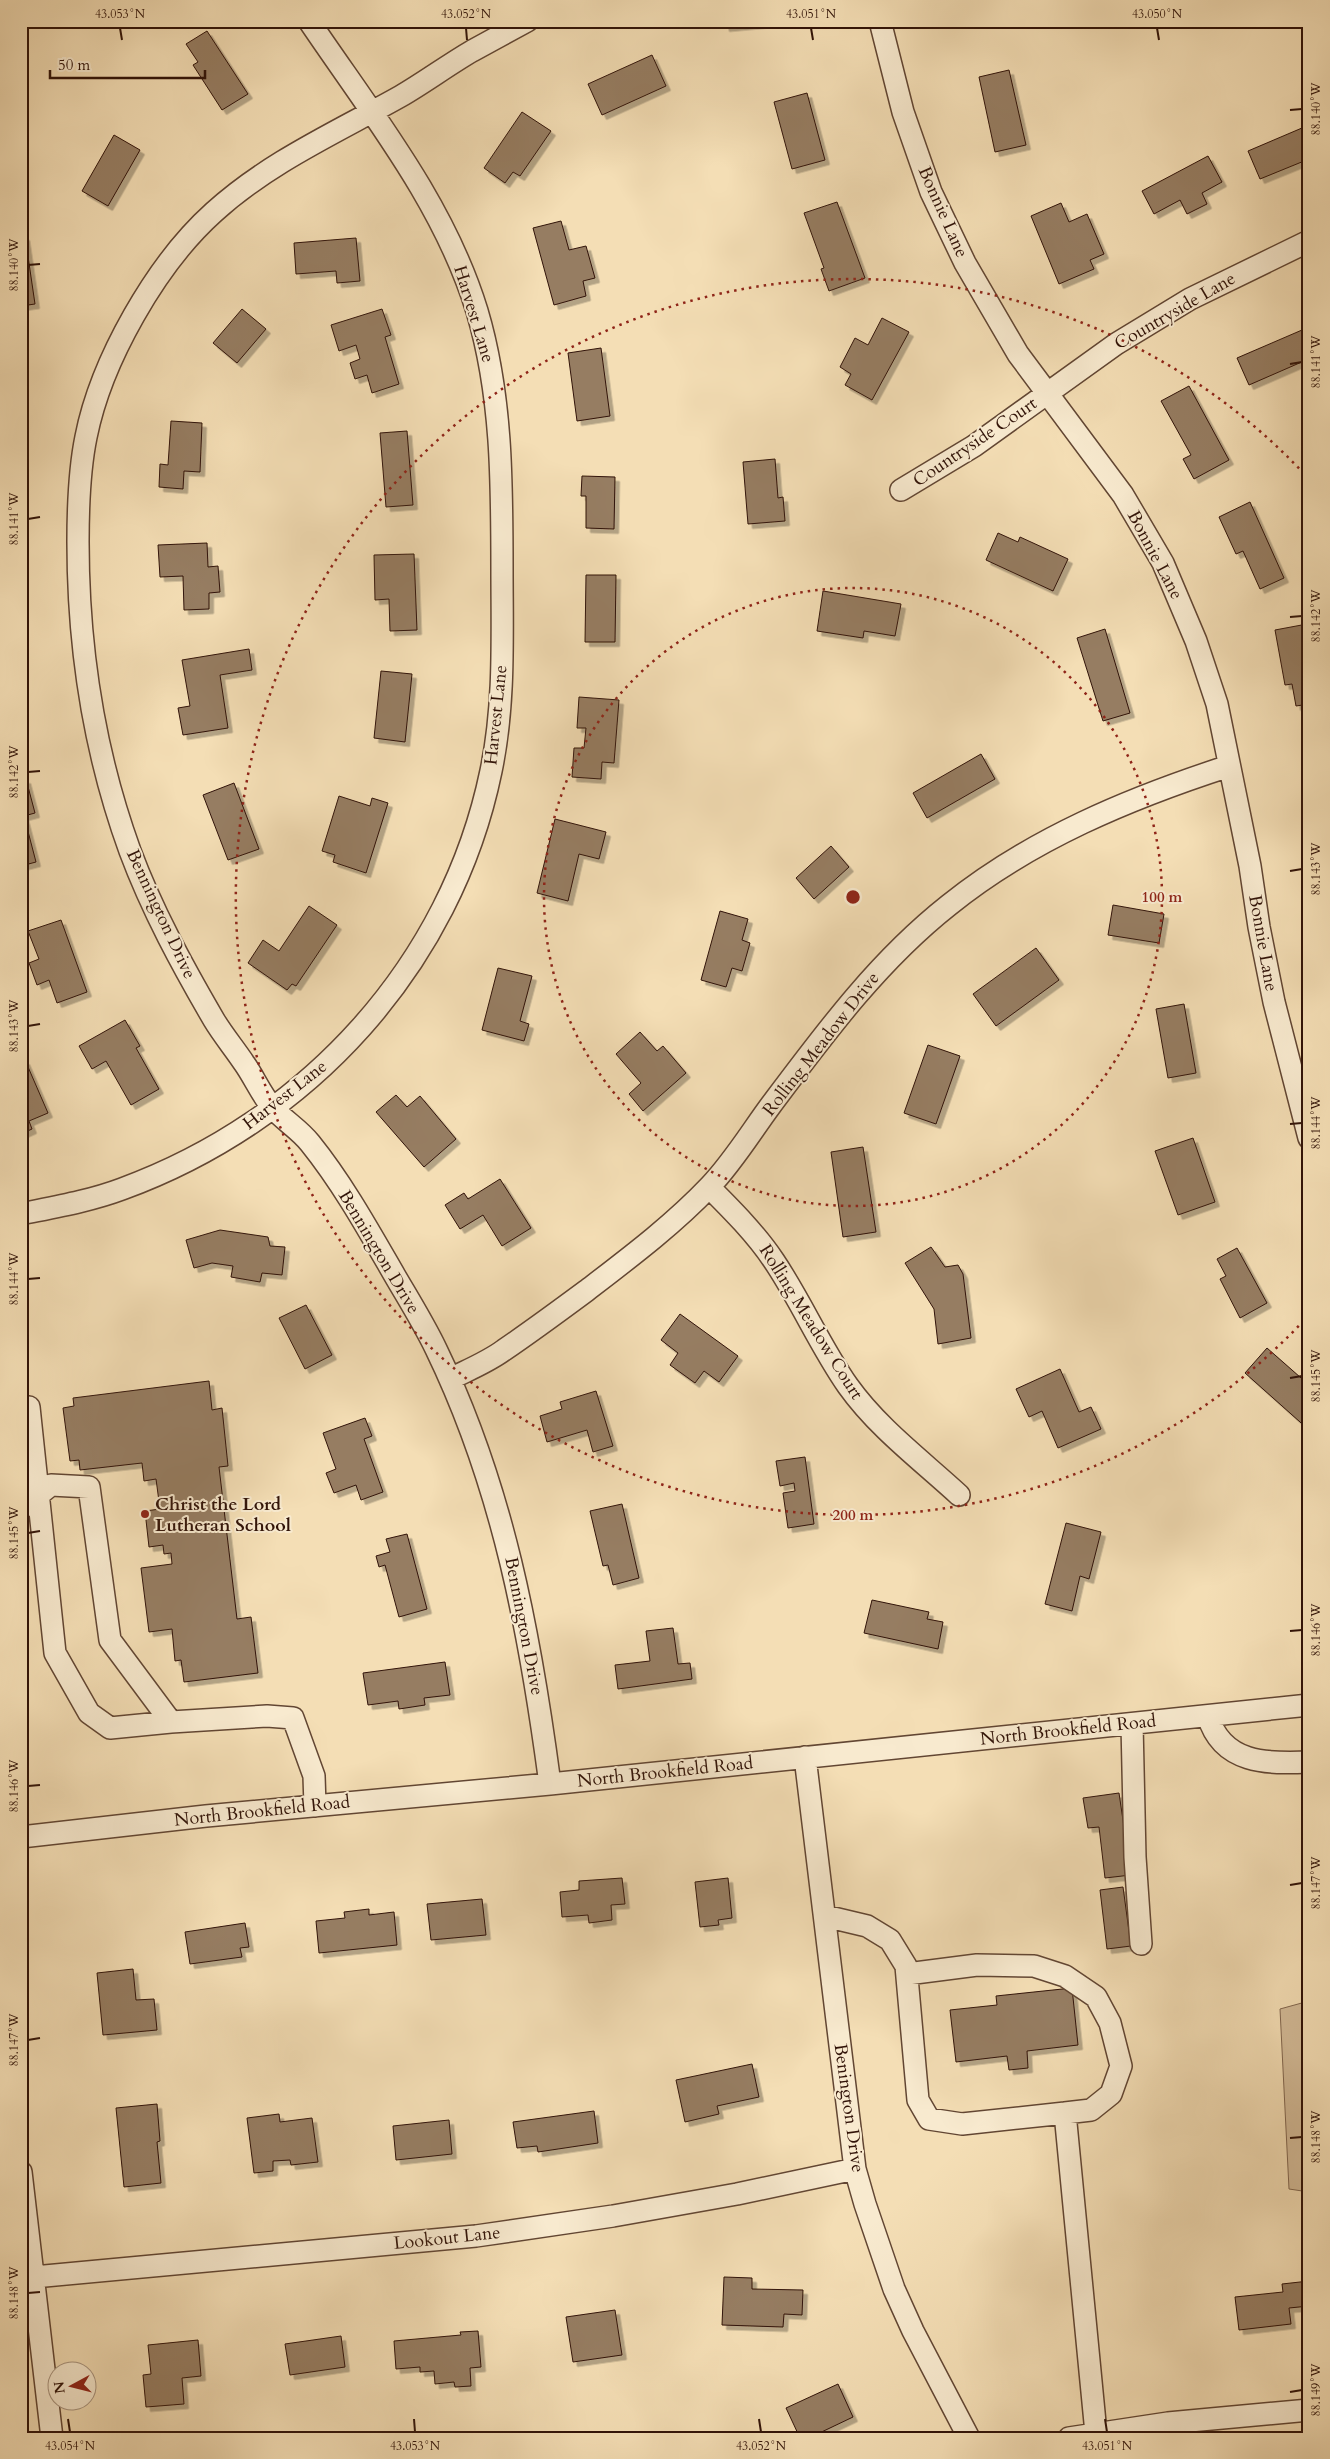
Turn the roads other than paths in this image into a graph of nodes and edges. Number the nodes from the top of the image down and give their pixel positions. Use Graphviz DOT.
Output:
graph roads {
  1 [pos="309,21"];
  2 [pos="527,21"];
  3 [pos="880,21"];
  4 [pos="371,111"];
  5 [pos="1309,241"];
  6 [pos="1047,393"];
  7 [pos="901,490"];
  8 [pos="1230,766"];
  9 [pos="273,1108"];
  10 [pos="1309,1138"];
  11 [pos="709,1187"];
  12 [pos="21,1214"];
  13 [pos="450,1379"];
  14 [pos="30,1407"];
  15 [pos="39,1495"];
  16 [pos="959,1495"];
  17 [pos="21,1508"];
  18 [pos="1309,1705"];
  19 [pos="1208,1716"];
  20 [pos="172,1722"];
  21 [pos="1132,1724"];
  22 [pos="805,1757"];
  23 [pos="1309,1762"];
  24 [pos="550,1784"];
  25 [pos="315,1806"];
  26 [pos="21,1838"];
  27 [pos="825,1916"];
  28 [pos="1141,1944"];
  29 [pos="907,1974"];
  30 [pos="1065,2113"];
  31 [pos="856,2169"];
  32 [pos="21,2172"];
  33 [pos="34,2277"];
  34 [pos="1309,2410"];
  35 [pos="1096,2433"];
  36 [pos="52,2438"];
  37 [pos="969,2438"];
  38 [pos="1069,2438"];
  1 -- 4 [label="street, Harvest Lane"];
  2 -- 4 [label="street, Bennington Drive"];
  3 -- 6 [label="street, Bonnie Lane"];
  4 -- 9 [label="street, Harvest Lane"];
  4 -- 9 [label="street, Bennington Drive"];
  5 -- 6 [label="street, Countryside Lane"];
  6 -- 7 [label="street, Countryside Court"];
  6 -- 8 [label="street, Bonnie Lane"];
  8 -- 10 [label="street, Bonnie Lane"];
  8 -- 11 [label="street, Rolling Meadow Drive"];
  9 -- 12 [label="street, Harvest Lane"];
  9 -- 13 [label="street, Bennington Drive"];
  11 -- 13 [label="street, Rolling Meadow Drive"];
  11 -- 16 [label="street, Rolling Meadow Court"];
  13 -- 24 [label="street, Bennington Drive"];
  14 -- 15 [label="street"];
  15 -- 17 [label="street"];
  15 -- 20 [label="street"];
  15 -- 20 [label="street"];
  18 -- 19 [label="street, North Brookfield Road"];
  19 -- 21 [label="street, North Brookfield Road"];
  19 -- 23 [label="street"];
  20 -- 25 [label="street"];
  21 -- 22 [label="street, North Brookfield Road"];
  21 -- 28 [label="street"];
  22 -- 24 [label="street, North Brookfield Road"];
  22 -- 27 [label="street, Benington Drive"];
  24 -- 25 [label="street, North Brookfield Road"];
  25 -- 26 [label="street, North Brookfield Road"];
  27 -- 29 [label="street"];
  27 -- 31 [label="street, Benington Drive"];
  29 -- 30 [label="street"];
  29 -- 30 [label="street"];
  30 -- 35 [label="street"];
  31 -- 33 [label="street, Lookout Lane"];
  31 -- 37 [label="street, Benington Drive"];
  32 -- 33 [label="street"];
  33 -- 36 [label="street"];
  34 -- 35 [label="street"];
  35 -- 38 [label="street"];
}
